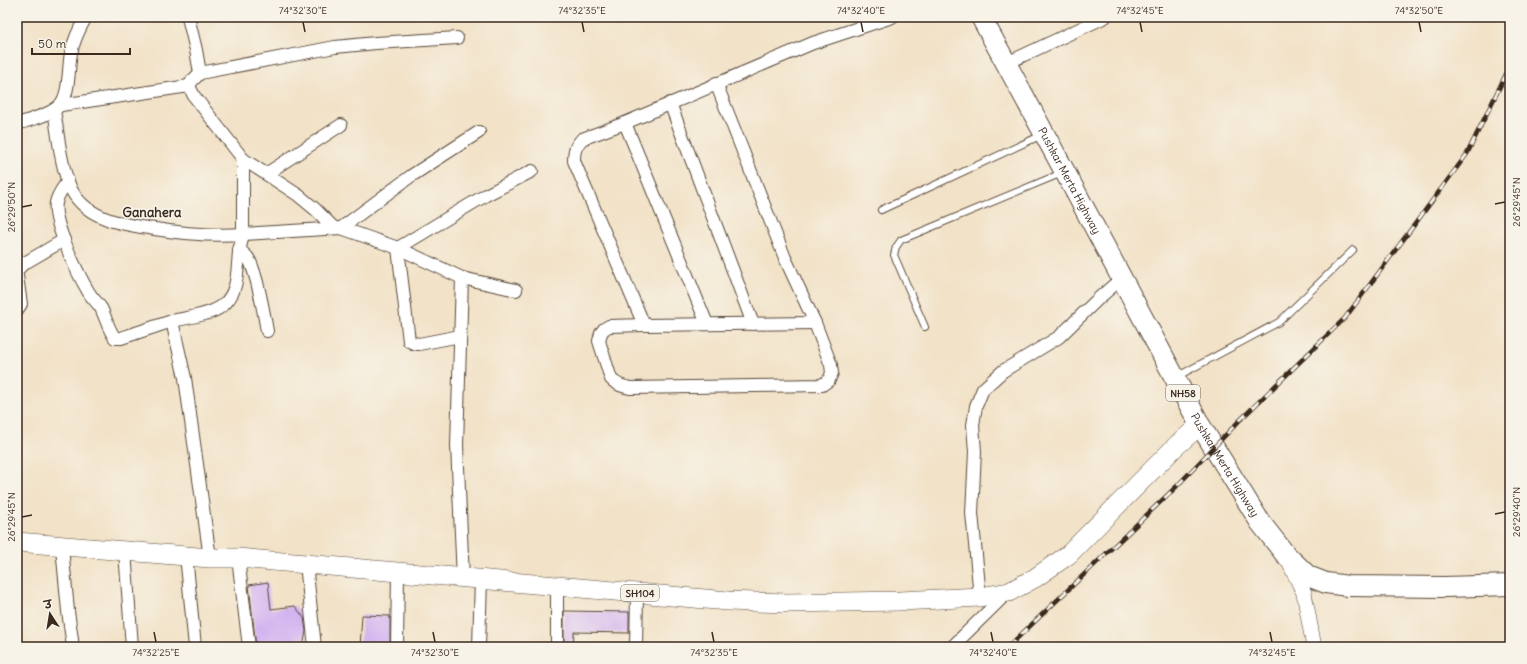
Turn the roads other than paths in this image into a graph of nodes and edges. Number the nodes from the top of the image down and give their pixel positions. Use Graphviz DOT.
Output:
graph roads {
  1 [pos="86,17"];
  2 [pos="188,17"];
  3 [pos="892,17"];
  4 [pos="981,17"];
  5 [pos="1105,17"];
  6 [pos="457,38"];
  7 [pos="1007,63"];
  8 [pos="200,73"];
  9 [pos="716,83"];
  10 [pos="189,86"];
  11 [pos="670,103"];
  12 [pos="57,108"];
  13 [pos="625,123"];
  14 [pos="17,124"];
  15 [pos="341,125"];
  16 [pos="480,132"];
  17 [pos="1045,134"];
  18 [pos="243,159"];
  19 [pos="532,171"];
  20 [pos="1065,172"];
  21 [pos="266,174"];
  22 [pos="67,182"];
  23 [pos="881,210"];
  24 [pos="337,228"];
  25 [pos="243,234"];
  26 [pos="64,240"];
  27 [pos="398,248"];
  28 [pos="239,250"];
  29 [pos="1353,250"];
  30 [pos="17,272"];
  31 [pos="17,276"];
  32 [pos="462,278"];
  33 [pos="1122,278"];
  34 [pos="516,290"];
  35 [pos="17,310"];
  36 [pos="172,321"];
  37 [pos="815,323"];
  38 [pos="707,324"];
  39 [pos="753,324"];
  40 [pos="644,325"];
  41 [pos="925,327"];
  42 [pos="267,331"];
  43 [pos="460,336"];
  44 [pos="1174,377"];
  45 [pos="1200,425"];
  46 [pos="17,542"];
  47 [pos="62,546"];
  48 [pos="125,551"];
  49 [pos="1284,554"];
  50 [pos="186,555"];
  51 [pos="210,558"];
  52 [pos="238,558"];
  53 [pos="306,564"];
  54 [pos="398,572"];
  55 [pos="472,578"];
  56 [pos="1510,585"];
  57 [pos="557,586"];
  58 [pos="1009,592"];
  59 [pos="637,593"];
  60 [pos="980,597"];
  61 [pos="73,647"];
  62 [pos="132,647"];
  63 [pos="195,647"];
  64 [pos="249,647"];
  65 [pos="315,647"];
  66 [pos="397,647"];
  67 [pos="479,647"];
  68 [pos="557,647"];
  69 [pos="636,647"];
  70 [pos="952,647"];
  71 [pos="1314,647"];
  1 -- 12 [label="street"];
  2 -- 8 [label="street"];
  3 -- 9 [label="street"];
  4 -- 7 [label="highway, Pushkar Merta Highway / NH58"];
  5 -- 7 [label="street"];
  6 -- 8 [label="street"];
  7 -- 17 [label="highway, Pushkar Merta Highway / NH58"];
  8 -- 10 [label="street"];
  9 -- 11 [label="street"];
  9 -- 37 [label="street"];
  10 -- 12 [label="street"];
  10 -- 18 [label="street"];
  11 -- 13 [label="street"];
  11 -- 39 [label="street"];
  12 -- 14 [label="street"];
  12 -- 22 [label="street"];
  13 -- 38 [label="street"];
  13 -- 40 [label="street"];
  15 -- 21 [label="street"];
  16 -- 24 [label="street"];
  17 -- 20 [label="highway, Pushkar Merta Highway / NH58"];
  17 -- 23 [label="lane"];
  18 -- 21 [label="street"];
  18 -- 25 [label="street"];
  19 -- 27 [label="street"];
  20 -- 33 [label="highway, Pushkar Merta Highway / NH58"];
  20 -- 41 [label="lane"];
  21 -- 24 [label="street"];
  22 -- 25 [label="street"];
  22 -- 26 [label="street"];
  24 -- 25 [label="street"];
  24 -- 27 [label="street"];
  25 -- 28 [label="street"];
  26 -- 30 [label="street"];
  26 -- 36 [label="street"];
  27 -- 32 [label="street"];
  27 -- 43 [label="street"];
  28 -- 36 [label="street"];
  28 -- 42 [label="street"];
  29 -- 44 [label="lane"];
  31 -- 35 [label="street"];
  32 -- 34 [label="street"];
  32 -- 43 [label="street"];
  33 -- 44 [label="highway, Pushkar Merta Highway / NH58"];
  33 -- 60 [label="street"];
  36 -- 51 [label="street"];
  37 -- 39 [label="street"];
  37 -- 40 [label="street"];
  38 -- 39 [label="street"];
  38 -- 40 [label="street"];
  43 -- 55 [label="street"];
  44 -- 45 [label="highway, Pushkar Merta Highway / NH58"];
  45 -- 49 [label="highway, Pushkar Merta Highway / NH58"];
  45 -- 58 [label="main road, SH104"];
  46 -- 47 [label="main road, SH104"];
  47 -- 48 [label="main road, SH104"];
  47 -- 61 [label="street"];
  48 -- 50 [label="main road, SH104"];
  48 -- 62 [label="street"];
  49 -- 56 [label="highway, Pushkar Merta Highway / NH58"];
  49 -- 71 [label="street"];
  50 -- 51 [label="main road, SH104"];
  50 -- 63 [label="street"];
  51 -- 52 [label="main road, SH104"];
  52 -- 53 [label="main road, SH104"];
  52 -- 64 [label="street"];
  53 -- 54 [label="main road, SH104"];
  53 -- 65 [label="street"];
  54 -- 55 [label="main road, SH104"];
  54 -- 66 [label="street"];
  55 -- 57 [label="main road, SH104"];
  55 -- 67 [label="street"];
  57 -- 59 [label="main road, SH104"];
  57 -- 68 [label="street"];
  58 -- 60 [label="main road, SH104"];
  58 -- 70 [label="street"];
  59 -- 60 [label="main road, SH104"];
  59 -- 69 [label="street"];
}
